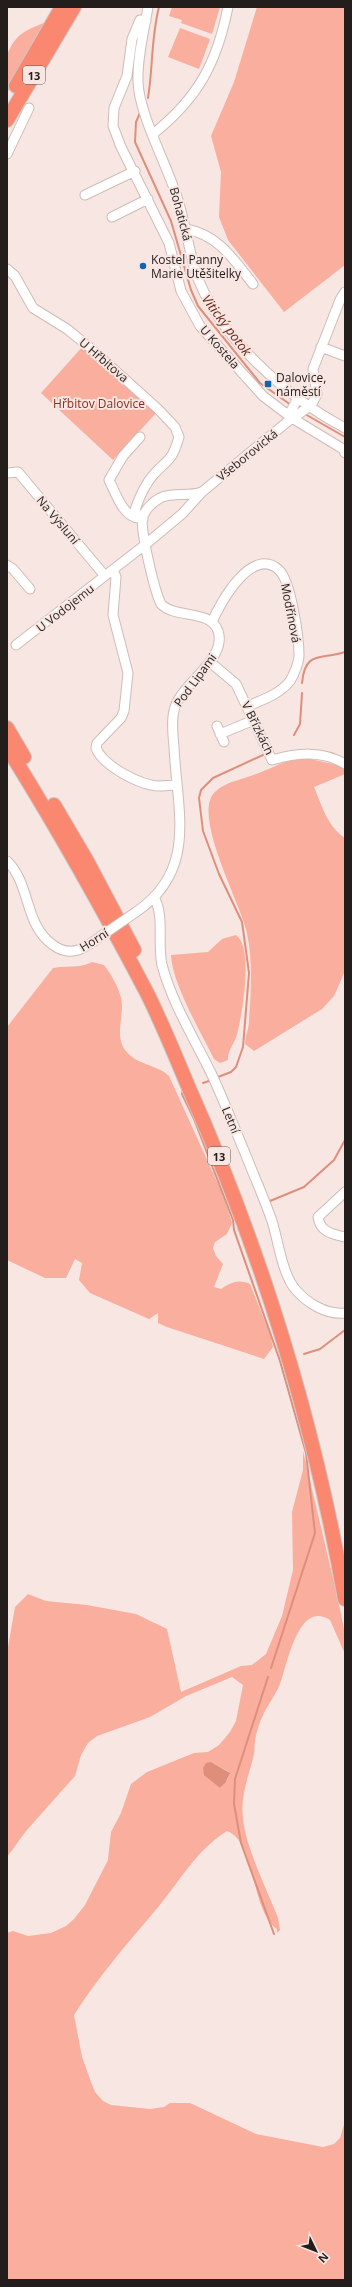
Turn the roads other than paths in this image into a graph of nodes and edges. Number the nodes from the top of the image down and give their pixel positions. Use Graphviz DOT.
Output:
graph roads {
  1 [pos="62,7"];
  2 [pos="74,7"];
  3 [pos="148,7"];
  4 [pos="228,7"];
  5 [pos="143,21"];
  6 [pos="56,27"];
  7 [pos="7,102"];
  8 [pos="29,108"];
  9 [pos="7,120"];
  10 [pos="153,134"];
  11 [pos="7,154"];
  12 [pos="135,170"];
  13 [pos="85,195"];
  14 [pos="148,199"];
  15 [pos="112,216"];
  16 [pos="186,229"];
  17 [pos="7,269"];
  18 [pos="253,284"];
  19 [pos="345,292"];
  20 [pos="321,347"];
  21 [pos="345,356"];
  22 [pos="297,400"];
  23 [pos="300,412"];
  24 [pos="345,428"];
  25 [pos="140,437"];
  26 [pos="345,453"];
  27 [pos="7,473"];
  28 [pos="202,492"];
  29 [pos="141,519"];
  30 [pos="146,544"];
  31 [pos="7,565"];
  32 [pos="113,570"];
  33 [pos="105,576"];
  34 [pos="30,589"];
  35 [pos="212,622"];
  36 [pos="16,645"];
  37 [pos="210,662"];
  38 [pos="248,706"];
  39 [pos="254,720"];
  40 [pos="7,728"];
  41 [pos="220,734"];
  42 [pos="7,747"];
  43 [pos="345,764"];
  44 [pos="176,785"];
  45 [pos="7,861"];
  46 [pos="154,897"];
  47 [pos="345,1192"];
  48 [pos="345,1238"];
  49 [pos="345,1314"];
  50 [pos="345,1548"];
  51 [pos="345,1599"];
  1 -- 6 [label="highway, 13"];
  2 -- 6 [label="highway, 13"];
  3 -- 5 [label="street, Bohatická"];
  4 -- 10 [label="street"];
  5 -- 10 [label="street, Bohatická"];
  5 -- 12 [label="street, U Kostela"];
  6 -- 7 [label="highway, 13"];
  6 -- 9 [label="highway, 13"];
  8 -- 11 [label="street"];
  10 -- 16 [label="street, Bohatická"];
  12 -- 13 [label="street"];
  12 -- 14 [label="street, U Kostela"];
  14 -- 15 [label="street"];
  14 -- 23 [label="street, U Kostela"];
  16 -- 18 [label="street"];
  16 -- 22 [label="street, Bohatická"];
  17 -- 29 [label="street, U Hřbitova"];
  19 -- 20 [label="street"];
  20 -- 21 [label="street"];
  20 -- 23 [label="street"];
  22 -- 23 [label="street, Bohatická"];
  22 -- 23 [label="street"];
  23 -- 24 [label="street"];
  23 -- 26 [label="street"];
  23 -- 28 [label="street, Všeborovická"];
  25 -- 29 [label="street"];
  27 -- 33 [label="street, Na Výsluní"];
  28 -- 29 [label="street, Všeborovická"];
  28 -- 30 [label="street, Všeborovická"];
  29 -- 30 [label="street"];
  30 -- 32 [label="street, Všeborovická"];
  30 -- 35 [label="street"];
  31 -- 34 [label="street"];
  32 -- 33 [label="street, U Vodojemu"];
  32 -- 44 [label="street"];
  33 -- 36 [label="street, U Vodojemu"];
  35 -- 37 [label="street, Pod Lipami"];
  35 -- 38 [label="street, Modřínová"];
  37 -- 38 [label="street, V Břízkách"];
  37 -- 44 [label="street, Pod Lipami"];
  38 -- 39 [label="street, V Břízkách"];
  39 -- 41 [label="street"];
  39 -- 43 [label="street, V Břízkách"];
  40 -- 50 [label="highway, 13"];
  42 -- 51 [label="highway, 13"];
  44 -- 46 [label="street, Pod Lipami"];
  45 -- 46 [label="street, Horní, bridge"];
  46 -- 49 [label="street, Letní"];
  47 -- 48 [label="street"];
}
